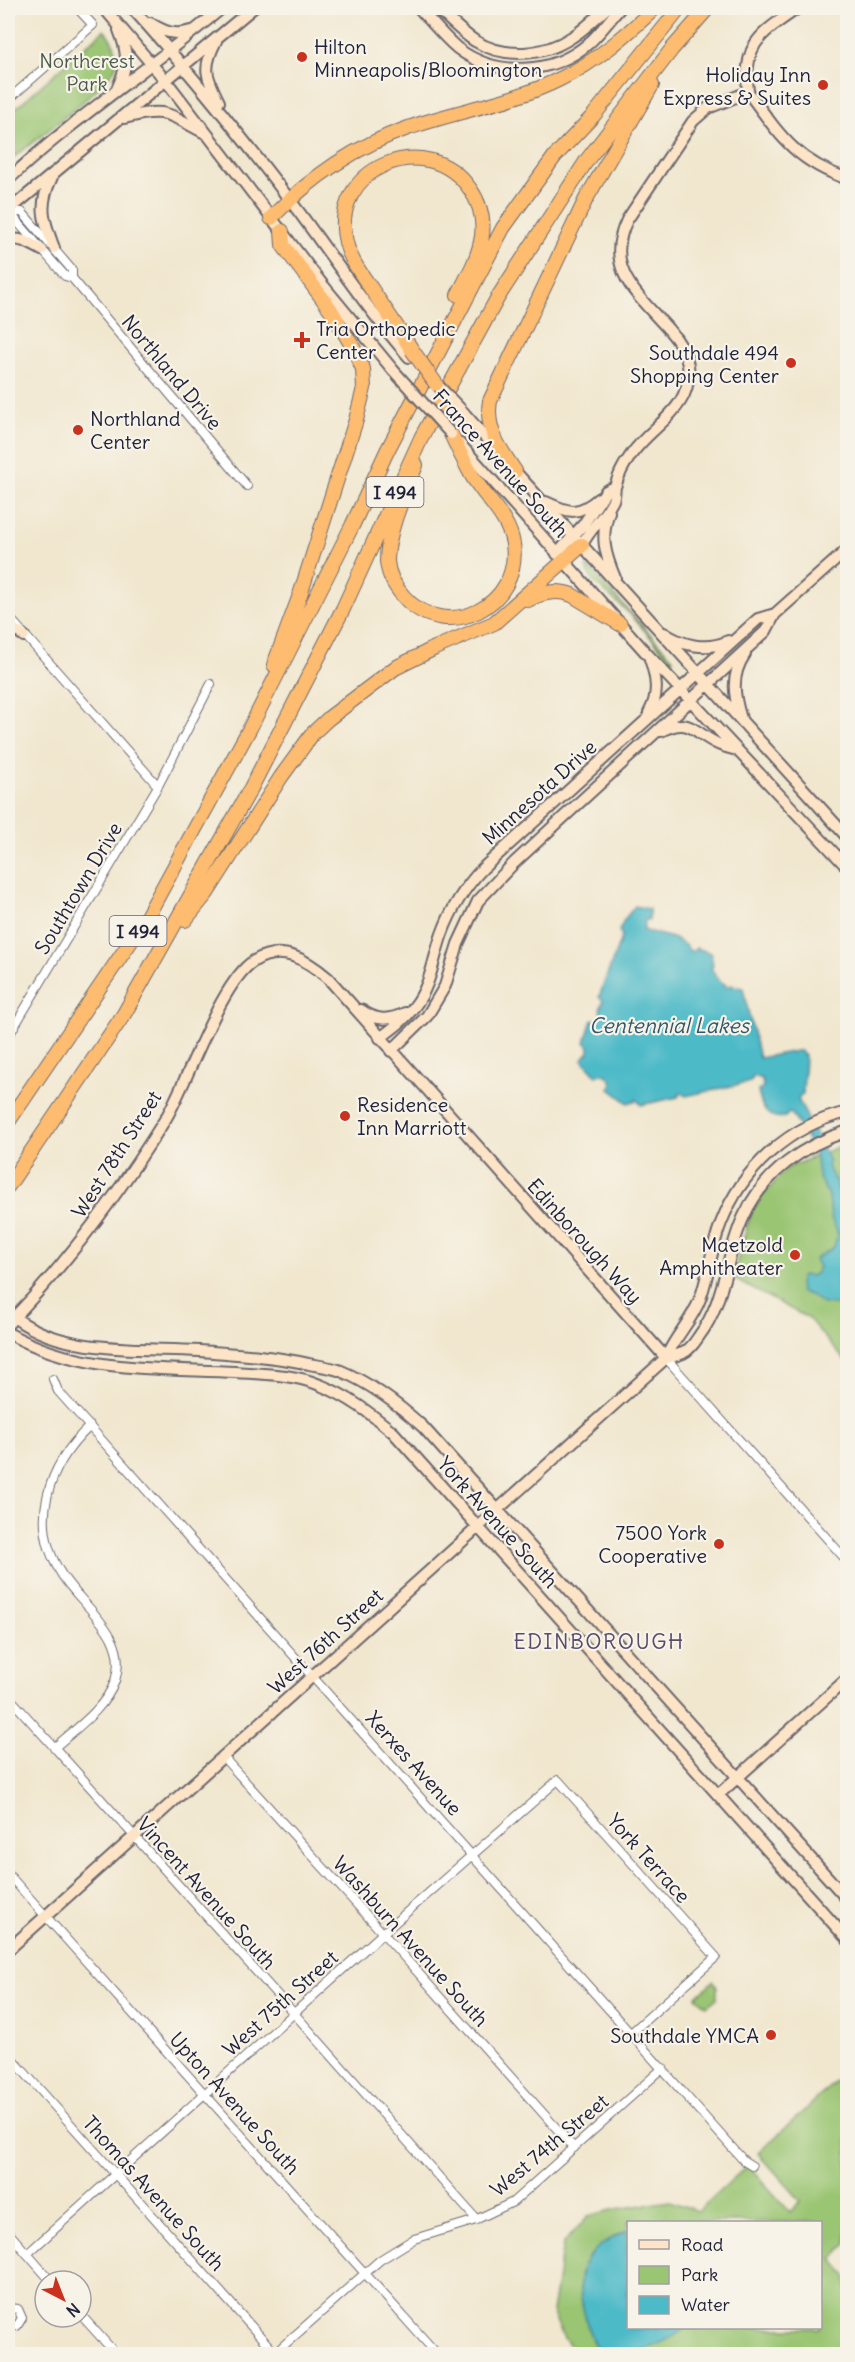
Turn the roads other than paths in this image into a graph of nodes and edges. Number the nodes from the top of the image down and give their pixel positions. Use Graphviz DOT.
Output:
graph roads {
  1 [pos="78,8"];
  2 [pos="104,8"];
  3 [pos="132,8"];
  4 [pos="222,8"];
  5 [pos="253,8"];
  6 [pos="419,8"];
  7 [pos="437,8"];
  8 [pos="607,8"];
  9 [pos="620,8"];
  10 [pos="655,8"];
  11 [pos="680,8"];
  12 [pos="708,8"];
  13 [pos="798,8"];
  14 [pos="140,17"];
  15 [pos="116,22"];
  16 [pos="197,29"];
  17 [pos="218,37"];
  18 [pos="672,50"];
  19 [pos="170,51"];
  20 [pos="152,65"];
  21 [pos="184,67"];
  22 [pos="166,81"];
  23 [pos="117,90"];
  24 [pos="748,92"];
  25 [pos="8,100"];
  26 [pos="118,120"];
  27 [pos="228,121"];
  28 [pos="209,135"];
  29 [pos="55,172"];
  30 [pos="848,179"];
  31 [pos="8,180"];
  32 [pos="289,200"];
  33 [pos="10,209"];
  34 [pos="272,218"];
  35 [pos="282,231"];
  36 [pos="8,240"];
  37 [pos="54,248"];
  38 [pos="42,250"];
  39 [pos="72,278"];
  40 [pos="411,353"];
  41 [pos="462,360"];
  42 [pos="432,367"];
  43 [pos="436,384"];
  44 [pos="451,434"];
  45 [pos="515,471"];
  46 [pos="247,486"];
  47 [pos="612,492"];
  48 [pos="542,501"];
  49 [pos="578,541"];
  50 [pos="848,549"];
  51 [pos="561,558"];
  52 [pos="619,586"];
  53 [pos="508,612"];
  54 [pos="775,614"];
  55 [pos="8,616"];
  56 [pos="620,624"];
  57 [pos="653,624"];
  58 [pos="8,625"];
  59 [pos="24,636"];
  60 [pos="739,636"];
  61 [pos="751,645"];
  62 [pos="649,656"];
  63 [pos="698,673"];
  64 [pos="211,684"];
  65 [pos="708,684"];
  66 [pos="680,688"];
  67 [pos="691,700"];
  68 [pos="644,721"];
  69 [pos="742,722"];
  70 [pos="250,728"];
  71 [pos="650,736"];
  72 [pos="737,750"];
  73 [pos="158,786"];
  74 [pos="848,838"];
  75 [pos="848,868"];
  76 [pos="289,954"];
  77 [pos="155,957"];
  78 [pos="345,998"];
  79 [pos="413,1009"];
  80 [pos="8,1037"];
  81 [pos="380,1038"];
  82 [pos="392,1051"];
  83 [pos="848,1112"];
  84 [pos="8,1122"];
  85 [pos="843,1133"];
  86 [pos="8,1186"];
  87 [pos="10,1318"];
  88 [pos="8,1333"];
  89 [pos="666,1359"];
  90 [pos="54,1379"];
  91 [pos="90,1426"];
  92 [pos="498,1510"];
  93 [pos="478,1527"];
  94 [pos="848,1562"];
  95 [pos="313,1676"];
  96 [pos="848,1678"];
  97 [pos="8,1696"];
  98 [pos="54,1748"];
  99 [pos="223,1757"];
  100 [pos="736,1777"];
  101 [pos="558,1780"];
  102 [pos="718,1795"];
  103 [pos="134,1837"];
  104 [pos="472,1855"];
  105 [pos="8,1874"];
  106 [pos="848,1900"];
  107 [pos="45,1916"];
  108 [pos="383,1933"];
  109 [pos="848,1940"];
  110 [pos="8,1950"];
  111 [pos="294,2013"];
  112 [pos="631,2033"];
  113 [pos="8,2054"];
  114 [pos="663,2068"];
  115 [pos="204,2094"];
  116 [pos="574,2148"];
  117 [pos="752,2166"];
  118 [pos="116,2174"];
  119 [pos="477,2220"];
  120 [pos="8,2232"];
  121 [pos="27,2254"];
  122 [pos="40,2269"];
  123 [pos="365,2273"];
  124 [pos="8,2308"];
  125 [pos="8,2327"];
  126 [pos="93,2329"];
  127 [pos="275,2354"];
  128 [pos="116,2355"];
  129 [pos="437,2355"];
  1 -- 25 [label="street"];
  2 -- 15 [label="street, France Avenue South"];
  3 -- 14 [label="street"];
  4 -- 16 [label="street"];
  5 -- 17 [label="street"];
  6 -- 9 [label="street"];
  7 -- 8 [label="street"];
  10 -- 32 [label="highway"];
  11 -- 42 [label="highway, I 494"];
  12 -- 18 [label="highway, I 494"];
  13 -- 24 [label="street"];
  14 -- 16 [label="street"];
  14 -- 19 [label="street"];
  15 -- 20 [label="street, France Avenue South"];
  15 -- 23 [label="street"];
  16 -- 19 [label="street"];
  17 -- 21 [label="street"];
  17 -- 27 [label="street"];
  18 -- 41 [label="highway, I 494"];
  18 -- 45 [label="highway"];
  19 -- 20 [label="street"];
  19 -- 21 [label="street"];
  20 -- 22 [label="street, France Avenue South"];
  20 -- 23 [label="street"];
  21 -- 22 [label="street"];
  21 -- 27 [label="street"];
  22 -- 26 [label="street"];
  22 -- 28 [label="street, France Avenue South"];
  23 -- 31 [label="street"];
  24 -- 30 [label="street"];
  24 -- 47 [label="street"];
  26 -- 28 [label="street"];
  26 -- 29 [label="street"];
  27 -- 32 [label="street"];
  28 -- 34 [label="street, France Avenue South"];
  29 -- 33 [label="street"];
  29 -- 37 [label="street"];
  32 -- 34 [label="highway"];
  32 -- 40 [label="street"];
  33 -- 37 [label="street, Northland Drive"];
  33 -- 38 [label="street, Northland Drive"];
  34 -- 35 [label="street, France Avenue South"];
  35 -- 44 [label="street, France Avenue South, bridge"];
  35 -- 70 [label="highway"];
  36 -- 38 [label="street"];
  37 -- 39 [label="street, Northland Drive"];
  38 -- 39 [label="street, Northland Drive"];
  39 -- 46 [label="street, Northland Drive"];
  40 -- 42 [label="highway"];
  40 -- 43 [label="highway, bridge"];
  41 -- 44 [label="highway"];
  41 -- 77 [label="highway, I 494"];
  42 -- 70 [label="highway, I 494"];
  43 -- 45 [label="street, France Avenue South, bridge"];
  44 -- 51 [label="street, France Avenue South"];
  45 -- 48 [label="street, France Avenue South"];
  47 -- 48 [label="street"];
  47 -- 49 [label="street"];
  47 -- 52 [label="street"];
  48 -- 49 [label="street, France Avenue South"];
  49 -- 51 [label="highway"];
  49 -- 52 [label="street, France Avenue South"];
  50 -- 54 [label="street, Minnesota Drive"];
  51 -- 53 [label="highway"];
  51 -- 56 [label="street, France Avenue South"];
  52 -- 57 [label="street, France Avenue South"];
  53 -- 56 [label="highway"];
  53 -- 77 [label="highway"];
  54 -- 60 [label="street, Minnesota Drive"];
  54 -- 61 [label="street, Minnesota Drive"];
  55 -- 59 [label="street"];
  56 -- 62 [label="street, France Avenue South"];
  57 -- 60 [label="street"];
  57 -- 63 [label="street, France Avenue South"];
  58 -- 59 [label="street"];
  59 -- 73 [label="street"];
  60 -- 63 [label="street, Minnesota Drive"];
  61 -- 65 [label="street, Minnesota Drive"];
  61 -- 69 [label="street"];
  62 -- 66 [label="street, France Avenue South"];
  62 -- 68 [label="street"];
  63 -- 65 [label="street, France Avenue South"];
  63 -- 66 [label="street, Minnesota Drive"];
  64 -- 73 [label="street, Southtown Drive"];
  65 -- 67 [label="street, Minnesota Drive"];
  65 -- 69 [label="street, France Avenue South"];
  66 -- 67 [label="street, France Avenue South"];
  66 -- 68 [label="street, Minnesota Drive"];
  67 -- 71 [label="street, Minnesota Drive"];
  67 -- 72 [label="street, France Avenue South"];
  68 -- 79 [label="street, Minnesota Drive"];
  69 -- 74 [label="street, France Avenue South"];
  70 -- 84 [label="highway, I 494"];
  71 -- 72 [label="street"];
  71 -- 82 [label="street, Minnesota Drive"];
  72 -- 75 [label="street, France Avenue South"];
  73 -- 80 [label="street, Southtown Drive"];
  76 -- 78 [label="street, Edinborough Way"];
  76 -- 87 [label="street, West 78th Street"];
  77 -- 86 [label="highway, I 494"];
  78 -- 79 [label="street"];
  78 -- 81 [label="street, Edinborough Way"];
  79 -- 81 [label="street, Minnesota Drive"];
  81 -- 82 [label="street, Edinborough Way"];
  82 -- 89 [label="street, Edinborough Way"];
  83 -- 89 [label="street, West 76th Street"];
  85 -- 89 [label="street, West 76th Street"];
  87 -- 92 [label="street, York Avenue South"];
  88 -- 93 [label="street, York Avenue South"];
  89 -- 92 [label="street, West 76th Street"];
  89 -- 94 [label="street, Edinborough Way"];
  90 -- 91 [label="street, Xerxes Avenue"];
  91 -- 95 [label="street, Xerxes Avenue"];
  91 -- 98 [label="street"];
  92 -- 93 [label="street, West 76th Street"];
  92 -- 100 [label="street, York Avenue South"];
  93 -- 95 [label="street, West 76th Street"];
  93 -- 102 [label="street, York Avenue South"];
  95 -- 99 [label="street, West 76th Street"];
  95 -- 104 [label="street, Xerxes Avenue"];
  96 -- 100 [label="street"];
  97 -- 98 [label="street, Vincent Avenue South"];
  98 -- 103 [label="street, Vincent Avenue South"];
  99 -- 103 [label="street, West 76th Street"];
  99 -- 108 [label="street, Washburn Avenue South"];
  100 -- 102 [label="street"];
  100 -- 106 [label="street, York Avenue South"];
  101 -- 104 [label="street, West 75th Street"];
  101 -- 112 [label="street, York Terrace"];
  102 -- 109 [label="street, York Avenue South"];
  103 -- 107 [label="street, West 76th Street"];
  103 -- 111 [label="street, Vincent Avenue South"];
  104 -- 108 [label="street, West 75th Street"];
  104 -- 112 [label="street, Xerxes Avenue"];
  105 -- 107 [label="street, Upton Avenue South"];
  107 -- 110 [label="street, West 76th Street"];
  107 -- 115 [label="street, Upton Avenue South"];
  108 -- 111 [label="street, West 75th Street"];
  108 -- 116 [label="street, Washburn Avenue South"];
  111 -- 115 [label="street, West 75th Street"];
  111 -- 119 [label="street, Vincent Avenue South"];
  112 -- 114 [label="street, Xerxes Avenue"];
  113 -- 118 [label="street, Thomas Avenue South"];
  114 -- 116 [label="street, West 74th Street"];
  114 -- 117 [label="street, Xerxes Avenue"];
  115 -- 118 [label="street, West 75th Street"];
  115 -- 123 [label="street, Upton Avenue South"];
  116 -- 119 [label="street, West 74th Street"];
  118 -- 121 [label="street, West 75th Street"];
  118 -- 127 [label="street, Thomas Avenue South"];
  119 -- 123 [label="street, West 74th Street"];
  120 -- 121 [label="street"];
  121 -- 122 [label="street"];
  123 -- 127 [label="street, West 74th Street"];
  123 -- 129 [label="street, Upton Avenue South"];
  124 -- 125 [label="street"];
  126 -- 128 [label="street"];
}
